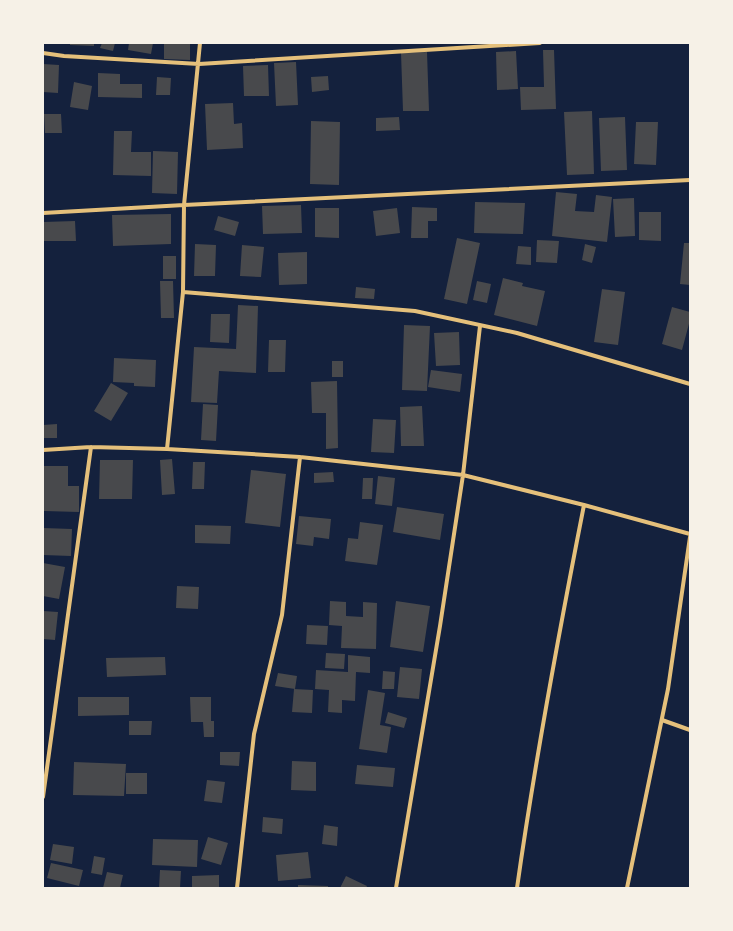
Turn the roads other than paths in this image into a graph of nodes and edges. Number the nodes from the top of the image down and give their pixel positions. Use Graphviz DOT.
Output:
graph roads {
  1 [pos="200,43"];
  2 [pos="540,43"];
  3 [pos="43,53"];
  4 [pos="199,64"];
  5 [pos="690,180"];
  6 [pos="184,205"];
  7 [pos="43,213"];
  8 [pos="183,292"];
  9 [pos="480,326"];
  10 [pos="690,384"];
  11 [pos="91,447"];
  12 [pos="167,449"];
  13 [pos="43,450"];
  14 [pos="300,456"];
  15 [pos="463,475"];
  16 [pos="584,505"];
  17 [pos="690,535"];
  18 [pos="662,720"];
  19 [pos="690,730"];
  20 [pos="43,798"];
  21 [pos="237,888"];
  22 [pos="396,888"];
  23 [pos="517,888"];
  24 [pos="627,888"];
  1 -- 4 [label="street"];
  2 -- 4 [label="street"];
  3 -- 4 [label="street"];
  4 -- 6 [label="street"];
  5 -- 6 [label="street"];
  6 -- 7 [label="street"];
  6 -- 8 [label="street"];
  8 -- 9 [label="street"];
  8 -- 12 [label="street"];
  9 -- 10 [label="street"];
  9 -- 15 [label="street"];
  11 -- 12 [label="street"];
  11 -- 13 [label="street"];
  11 -- 20 [label="street"];
  12 -- 14 [label="street"];
  14 -- 15 [label="street"];
  14 -- 21 [label="street"];
  15 -- 16 [label="street"];
  15 -- 22 [label="street"];
  16 -- 17 [label="street"];
  16 -- 23 [label="street"];
  17 -- 18 [label="street"];
  18 -- 19 [label="street"];
  18 -- 24 [label="street"];
}
